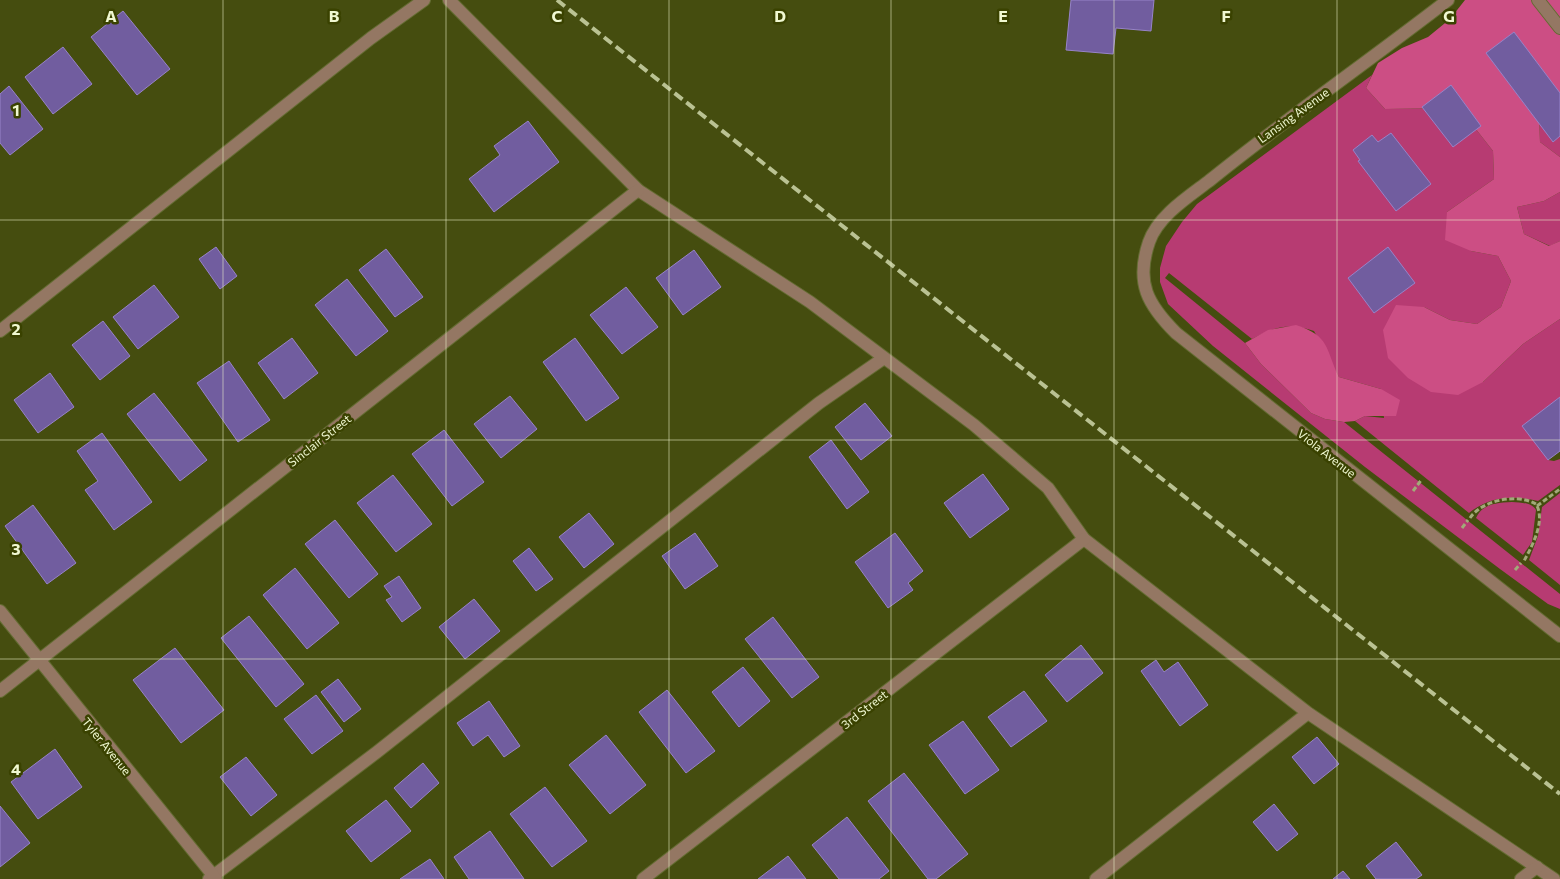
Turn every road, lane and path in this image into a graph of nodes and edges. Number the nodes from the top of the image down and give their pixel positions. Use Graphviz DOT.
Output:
graph roads {
  1 [pos="424,0"];
  2 [pos="450,0"];
  3 [pos="1448,0"];
  4 [pos="1538,0"];
  5 [pos="1560,28"];
  6 [pos="638,190"];
  7 [pos="1149,241"];
  8 [pos="0,331"];
  9 [pos="884,358"];
  10 [pos="1560,489"];
  11 [pos="1537,506"];
  12 [pos="1470,518"];
  13 [pos="1084,538"];
  14 [pos="1524,561"];
  15 [pos="0,611"];
  16 [pos="1560,636"];
  17 [pos="38,661"];
  18 [pos="0,691"];
  19 [pos="1308,713"];
  20 [pos="1537,867"];
  21 [pos="213,878"];
  22 [pos="643,879"];
  23 [pos="1096,879"];
  24 [pos="1521,879"];
  25 [pos="1554,879"];
  1 -- 8 [label="street"];
  2 -- 6 [label="street"];
  3 -- 7 [label="street, Lansing Avenue"];
  4 -- 5 [label="street"];
  6 -- 9 [label="street"];
  6 -- 17 [label="street, Sinclair Street"];
  7 -- 16 [label="street, Viola Avenue"];
  9 -- 13 [label="street"];
  9 -- 21 [label="street"];
  10 -- 11 [label="path"];
  11 -- 12 [label="path"];
  11 -- 14 [label="path"];
  13 -- 19 [label="street"];
  13 -- 22 [label="street, 3rd Street"];
  15 -- 17 [label="street, Tyler Avenue"];
  17 -- 18 [label="street, Sinclair Street"];
  17 -- 21 [label="street, Tyler Avenue"];
  19 -- 20 [label="street"];
  19 -- 23 [label="street"];
  20 -- 24 [label="street"];
  20 -- 25 [label="street"];
}
